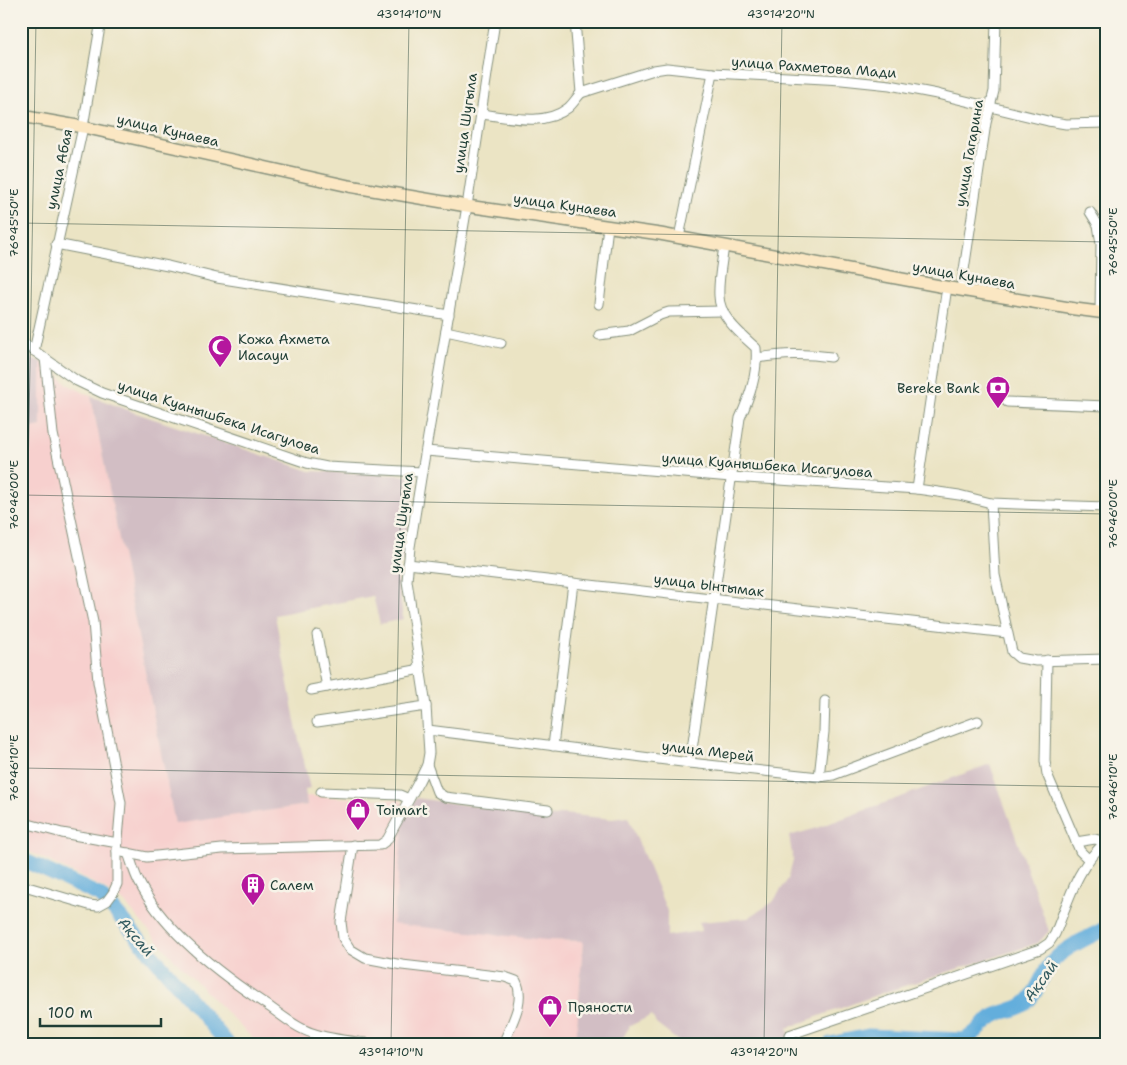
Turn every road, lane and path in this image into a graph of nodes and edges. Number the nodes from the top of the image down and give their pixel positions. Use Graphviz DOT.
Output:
graph roads {
  1 [pos="101,21"];
  2 [pos="495,21"];
  3 [pos="575,21"];
  4 [pos="996,21"];
  5 [pos="713,73"];
  6 [pos="581,93"];
  7 [pos="989,106"];
  8 [pos="481,114"];
  9 [pos="21,116"];
  10 [pos="1106,123"];
  11 [pos="83,126"];
  12 [pos="467,206"];
  13 [pos="1090,212"];
  14 [pos="608,226"];
  15 [pos="679,237"];
  16 [pos="56,244"];
  17 [pos="724,246"];
  18 [pos="946,287"];
  19 [pos="961,290"];
  20 [pos="599,304"];
  21 [pos="723,311"];
  22 [pos="1103,312"];
  23 [pos="449,315"];
  24 [pos="446,330"];
  25 [pos="599,335"];
  26 [pos="501,343"];
  27 [pos="21,344"];
  28 [pos="34,350"];
  29 [pos="831,357"];
  30 [pos="45,358"];
  31 [pos="757,358"];
  32 [pos="1007,402"];
  33 [pos="1106,406"];
  34 [pos="426,451"];
  35 [pos="422,472"];
  36 [pos="731,477"];
  37 [pos="917,489"];
  38 [pos="991,503"];
  39 [pos="1106,507"];
  40 [pos="408,564"];
  41 [pos="573,583"];
  42 [pos="714,600"];
  43 [pos="1007,633"];
  44 [pos="317,635"];
  45 [pos="1106,659"];
  46 [pos="1047,660"];
  47 [pos="421,669"];
  48 [pos="327,687"];
  49 [pos="311,690"];
  50 [pos="825,701"];
  51 [pos="426,706"];
  52 [pos="978,721"];
  53 [pos="317,722"];
  54 [pos="428,730"];
  55 [pos="553,746"];
  56 [pos="690,763"];
  57 [pos="426,765"];
  58 [pos="819,777"];
  59 [pos="321,792"];
  60 [pos="409,799"];
  61 [pos="548,810"];
  62 [pos="21,822"];
  63 [pos="1076,842"];
  64 [pos="1106,842"];
  65 [pos="352,845"];
  66 [pos="117,847"];
  67 [pos="128,853"];
  68 [pos="1088,859"];
  69 [pos="21,885"];
  70 [pos="789,1035"];
  71 [pos="372,1044"];
  72 [pos="503,1044"];
  1 -- 11 [label="street, улица Абая"];
  2 -- 8 [label="street, улица Шугыла"];
  3 -- 6 [label="street"];
  4 -- 7 [label="street, улица Гагарина"];
  5 -- 6 [label="street, улица Рахметова Мади"];
  5 -- 7 [label="street, улица Рахметова Мади"];
  5 -- 15 [label="street"];
  6 -- 8 [label="street"];
  7 -- 10 [label="street, улица Рахметова Мади"];
  7 -- 19 [label="street, улица Гагарина"];
  8 -- 12 [label="street, улица Шугыла"];
  9 -- 11 [label="main road, улица Кунаева"];
  11 -- 12 [label="main road, улица Кунаева"];
  11 -- 16 [label="street, улица Абая"];
  12 -- 14 [label="main road, улица Кунаева"];
  12 -- 23 [label="street, улица Шугыла"];
  13 -- 22 [label="street"];
  14 -- 15 [label="main road, улица Кунаева"];
  14 -- 20 [label="street"];
  15 -- 17 [label="main road, улица Кунаева"];
  16 -- 23 [label="street"];
  16 -- 28 [label="street, улица Абая"];
  17 -- 18 [label="main road, улица Кунаева"];
  17 -- 21 [label="street"];
  18 -- 19 [label="main road, улица Кунаева"];
  18 -- 37 [label="street"];
  19 -- 22 [label="main road, улица Кунаева"];
  21 -- 25 [label="street"];
  21 -- 31 [label="street"];
  23 -- 24 [label="street, улица Шугыла"];
  24 -- 26 [label="street"];
  24 -- 34 [label="street, улица Шугыла"];
  27 -- 28 [label="street, улица Куанышбека Исагулова"];
  28 -- 30 [label="street, улица Куанышбека Исагулова"];
  29 -- 31 [label="street"];
  30 -- 35 [label="street, улица Куанышбека Исагулова"];
  30 -- 66 [label="street"];
  31 -- 36 [label="street"];
  32 -- 33 [label="street"];
  34 -- 35 [label="street, улица Шугыла"];
  34 -- 36 [label="street, улица Куанышбека Исагулова"];
  35 -- 40 [label="street, улица Шугыла"];
  36 -- 37 [label="street, улица Куанышбека Исагулова"];
  36 -- 42 [label="street"];
  37 -- 38 [label="street, улица Куанышбека Исагулова"];
  38 -- 39 [label="street, улица Куанышбека Исагулова"];
  38 -- 43 [label="street"];
  40 -- 41 [label="street, улица Ынтымак"];
  40 -- 47 [label="street, улица Шугыла"];
  41 -- 42 [label="street, улица Ынтымак"];
  41 -- 55 [label="street"];
  42 -- 43 [label="street, улица Ынтымак"];
  42 -- 56 [label="street"];
  43 -- 46 [label="street"];
  44 -- 48 [label="street"];
  45 -- 46 [label="street"];
  46 -- 63 [label="street"];
  47 -- 48 [label="street"];
  47 -- 51 [label="street, улица Шугыла"];
  48 -- 49 [label="street"];
  50 -- 58 [label="street"];
  51 -- 53 [label="street"];
  51 -- 54 [label="street, улица Шугыла"];
  52 -- 58 [label="street, улица Мерей"];
  54 -- 55 [label="street, улица Мерей"];
  54 -- 57 [label="street, улица Шугыла"];
  55 -- 56 [label="street, улица Мерей"];
  56 -- 58 [label="street, улица Мерей"];
  57 -- 60 [label="street, улица Шугыла"];
  57 -- 61 [label="street"];
  59 -- 60 [label="street"];
  60 -- 65 [label="street, улица Шугыла"];
  62 -- 66 [label="street, улица Шугыла"];
  63 -- 64 [label="street"];
  63 -- 68 [label="street"];
  64 -- 68 [label="street"];
  65 -- 67 [label="street, улица Шугыла"];
  65 -- 72 [label="street"];
  66 -- 67 [label="street, улица Шугыла"];
  66 -- 69 [label="street"];
  67 -- 71 [label="street"];
  68 -- 70 [label="street"];
}
